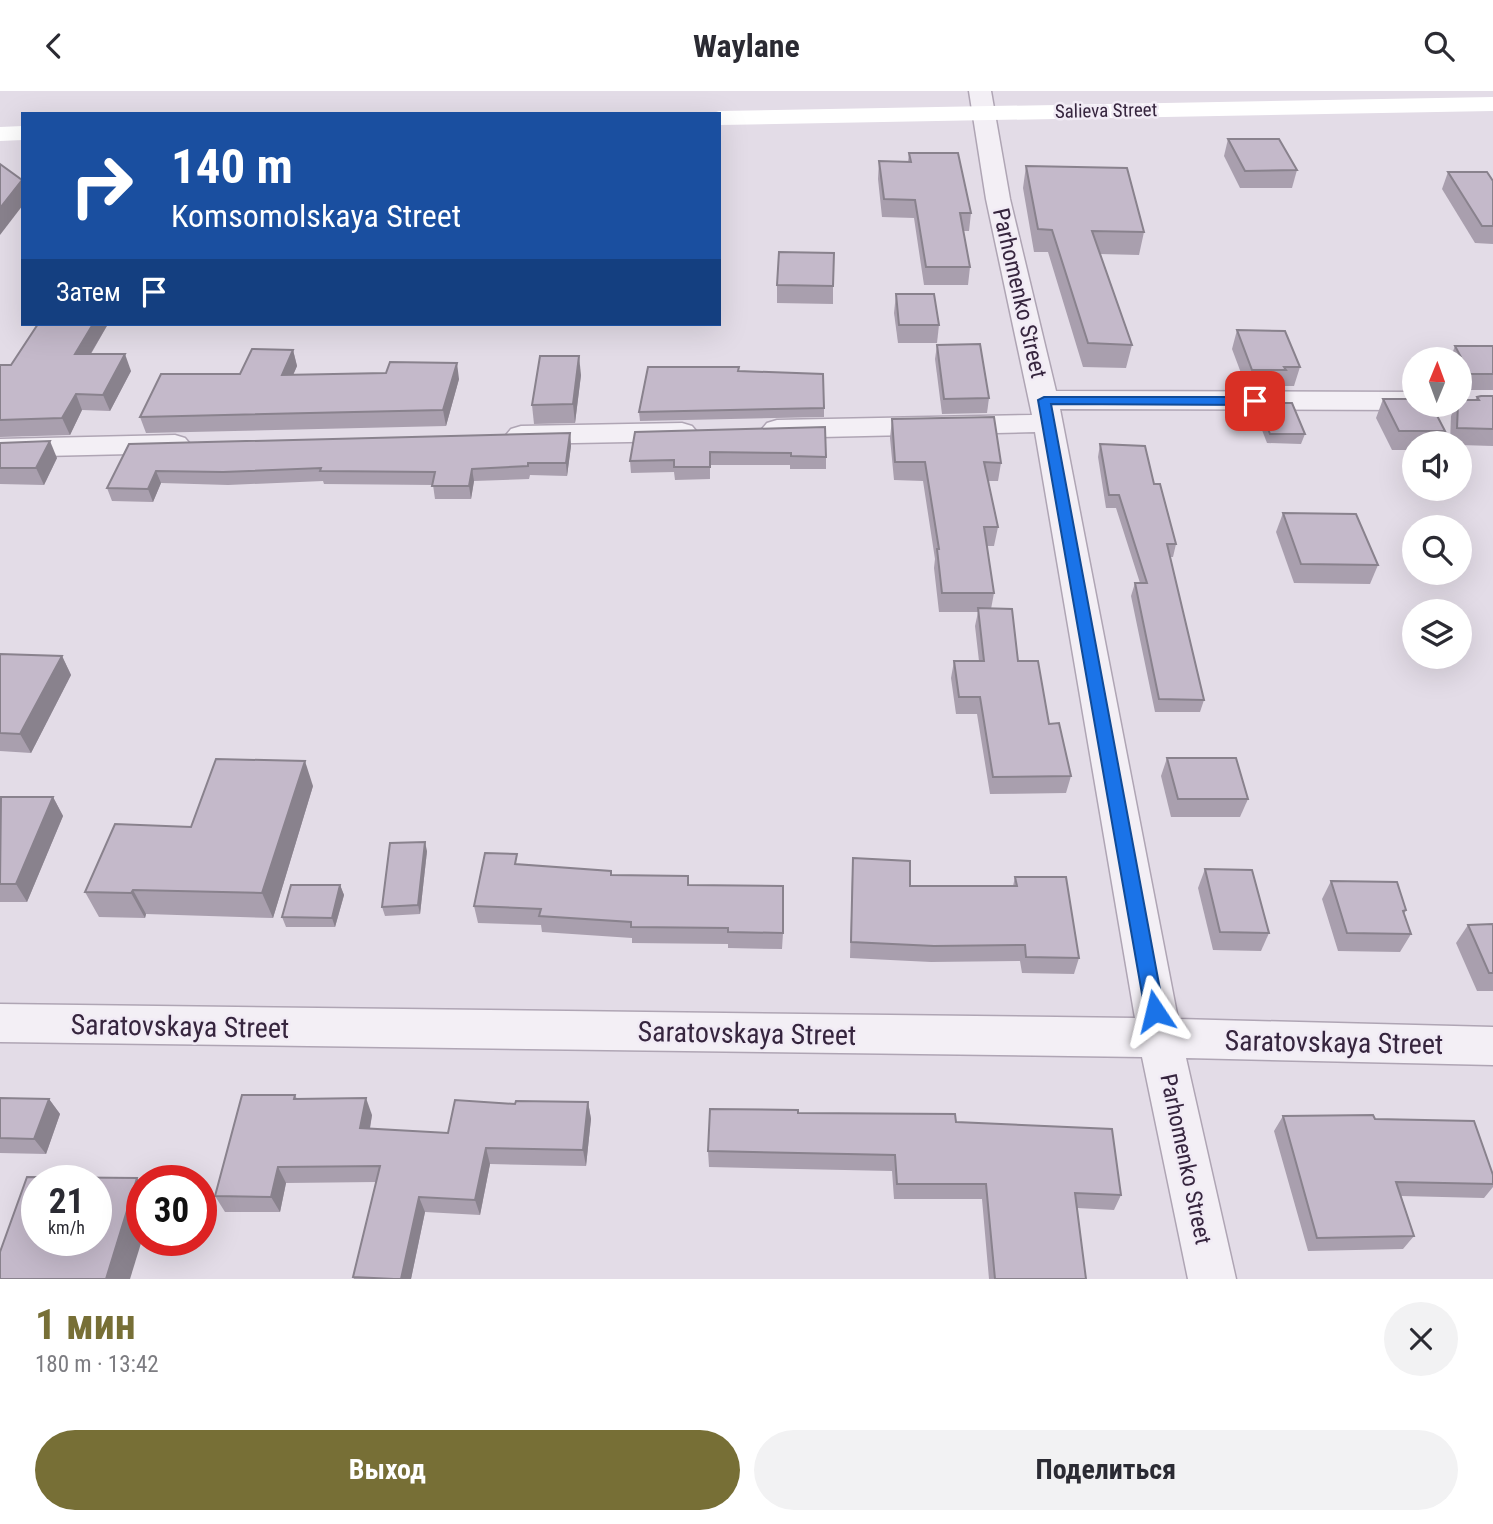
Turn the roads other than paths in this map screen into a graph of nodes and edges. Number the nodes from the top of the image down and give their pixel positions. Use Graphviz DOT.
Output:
graph roads {
  1 [pos="981,102"];
  2 [pos="1493,104"];
  3 [pos="721,118"];
  4 [pos="21,133"];
  5 [pos="0,134"];
  6 [pos="1402,401"];
  7 [pos="1046,412"];
  8 [pos="755,430"];
  9 [pos="713,431"];
  10 [pos="489,436"];
  11 [pos="196,443"];
  12 [pos="0,448"];
  13 [pos="0,1023"];
  14 [pos="1160,1038"];
  15 [pos="1493,1046"];
  16 [pos="1212,1279"];
  1 -- 2 [label="main road, Salieva Street"];
  1 -- 3 [label="main road, Salieva Street"];
  1 -- 7 [label="street, Parhomenko Street"];
  4 -- 5 [label="main road"];
  6 -- 7 [label="street"];
  7 -- 8 [label="street"];
  7 -- 14 [label="street, Parhomenko Street"];
  9 -- 10 [label="street"];
  11 -- 12 [label="street"];
  13 -- 14 [label="street, Saratovskaya Street"];
  14 -- 15 [label="street, Saratovskaya Street"];
  14 -- 16 [label="street, Parhomenko Street"];
}
